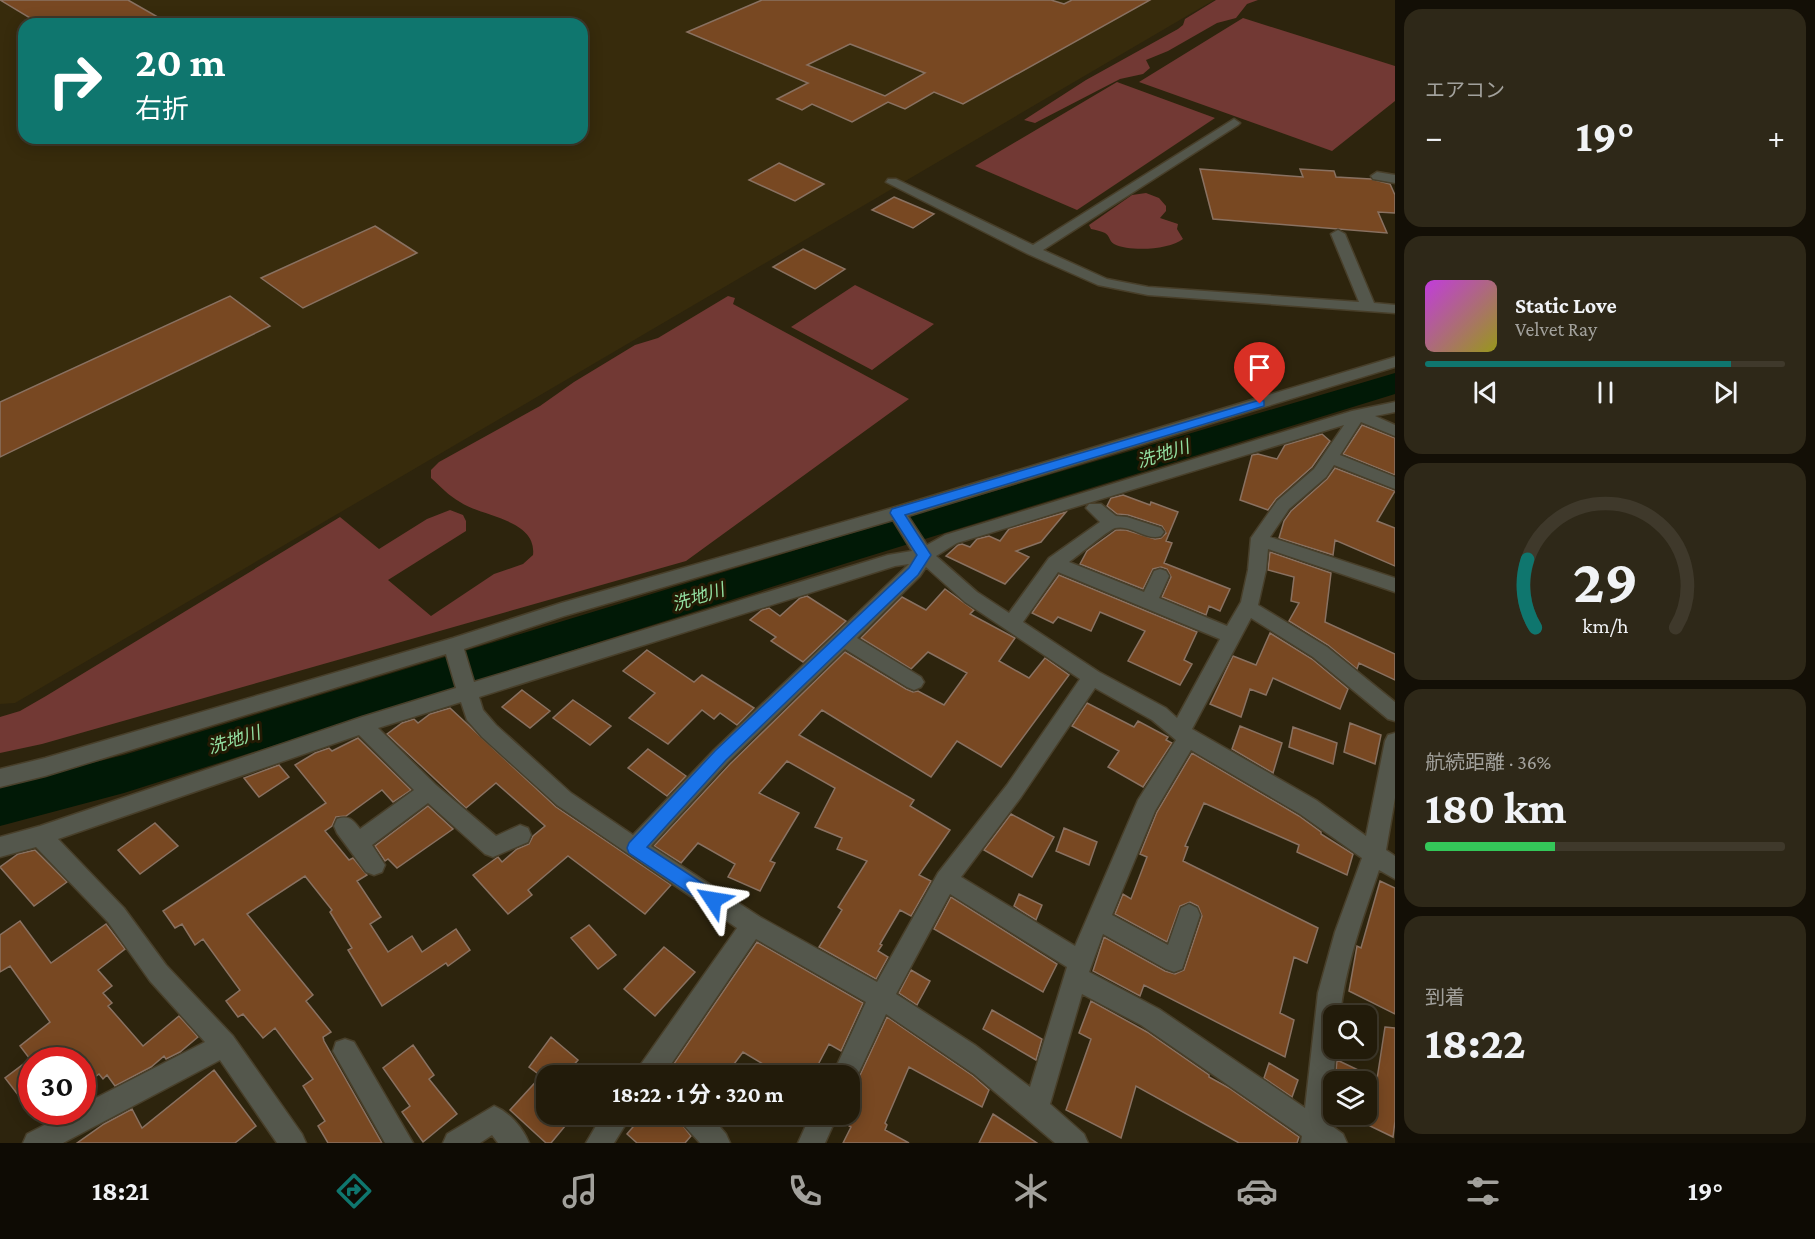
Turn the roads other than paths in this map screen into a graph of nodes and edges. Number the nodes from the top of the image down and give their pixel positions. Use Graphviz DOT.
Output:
graph roads {
  1 [pos="1234,123"];
  2 [pos="1377,176"];
  3 [pos="1395,179"];
  4 [pos="892,182"];
  5 [pos="1338,234"];
  6 [pos="1033,251"];
  7 [pos="1369,308"];
  8 [pos="1395,309"];
  9 [pos="1395,362"];
  10 [pos="1395,407"];
  11 [pos="1358,415"];
  12 [pos="1395,431"];
  13 [pos="1331,458"];
  14 [pos="1395,483"];
  15 [pos="1095,508"];
  16 [pos="900,517"];
  17 [pos="1112,522"];
  18 [pos="1155,532"];
  19 [pos="1260,540"];
  20 [pos="922,552"];
  21 [pos="1055,563"];
  22 [pos="1160,576"];
  23 [pos="1395,585"];
  24 [pos="1149,601"];
  25 [pos="1247,608"];
  26 [pos="1011,624"];
  27 [pos="1232,636"];
  28 [pos="842,638"];
  29 [pos="455,649"];
  30 [pos="1092,676"];
  31 [pos="914,682"];
  32 [pos="465,687"];
  33 [pos="1395,712"];
  34 [pos="362,724"];
  35 [pos="1184,735"];
  36 [pos="1395,741"];
  37 [pos="0,778"];
  38 [pos="429,791"];
  39 [pos="520,835"];
  40 [pos="40,836"];
  41 [pos="0,847"];
  42 [pos="635,848"];
  43 [pos="1374,854"];
  44 [pos="374,865"];
  45 [pos="1395,869"];
  46 [pos="946,880"];
  47 [pos="1189,915"];
  48 [pos="1098,919"];
  49 [pos="752,925"];
  50 [pos="1078,970"];
  51 [pos="882,998"];
  52 [pos="224,1045"];
  53 [pos="345,1051"];
  54 [pos="658,1065"];
  55 [pos="849,1065"];
  56 [pos="1036,1109"];
  57 [pos="612,1125"];
  58 [pos="701,1125"];
  59 [pos="820,1125"];
  60 [pos="1321,1139"];
  61 [pos="36,1143"];
  62 [pos="293,1143"];
  63 [pos="400,1143"];
  64 [pos="456,1143"];
  65 [pos="516,1143"];
  66 [pos="599,1143"];
  67 [pos="717,1143"];
  68 [pos="811,1143"];
  69 [pos="1075,1143"];
  1 -- 6 [label="street"];
  2 -- 3 [label="street"];
  4 -- 6 [label="street"];
  5 -- 7 [label="street"];
  6 -- 7 [label="street"];
  7 -- 8 [label="street"];
  9 -- 16 [label="street"];
  10 -- 11 [label="street"];
  11 -- 12 [label="street"];
  11 -- 13 [label="street"];
  11 -- 20 [label="street"];
  13 -- 14 [label="street"];
  13 -- 19 [label="street"];
  15 -- 17 [label="street"];
  16 -- 20 [label="street"];
  16 -- 29 [label="street"];
  17 -- 18 [label="street"];
  17 -- 21 [label="street"];
  19 -- 23 [label="street"];
  19 -- 25 [label="street"];
  20 -- 26 [label="street"];
  20 -- 28 [label="street"];
  20 -- 32 [label="street"];
  21 -- 24 [label="street"];
  21 -- 26 [label="street"];
  22 -- 24 [label="street"];
  24 -- 27 [label="street"];
  25 -- 27 [label="street"];
  25 -- 33 [label="street"];
  26 -- 30 [label="street"];
  27 -- 35 [label="street"];
  28 -- 31 [label="street"];
  28 -- 42 [label="street"];
  29 -- 32 [label="street"];
  29 -- 37 [label="street"];
  30 -- 35 [label="street"];
  30 -- 46 [label="street"];
  32 -- 34 [label="street"];
  32 -- 42 [label="street"];
  34 -- 38 [label="street"];
  34 -- 40 [label="street"];
  35 -- 43 [label="street"];
  35 -- 48 [label="street"];
  36 -- 43 [label="street"];
  38 -- 39 [label="street"];
  38 -- 44 [label="street"];
  40 -- 41 [label="street"];
  40 -- 52 [label="street"];
  42 -- 49 [label="street"];
  43 -- 45 [label="street"];
  43 -- 60 [label="street"];
  46 -- 50 [label="street"];
  46 -- 51 [label="street"];
  47 -- 48 [label="street"];
  48 -- 50 [label="street"];
  49 -- 51 [label="street"];
  49 -- 54 [label="street"];
  50 -- 56 [label="street"];
  50 -- 60 [label="street"];
  51 -- 55 [label="street"];
  51 -- 56 [label="street"];
  52 -- 61 [label="street"];
  52 -- 62 [label="street"];
  53 -- 63 [label="street"];
  56 -- 69 [label="street"];
  57 -- 66 [label="street"];
  58 -- 67 [label="street"];
  59 -- 68 [label="street"];
  64 -- 65 [label="street"];
}
